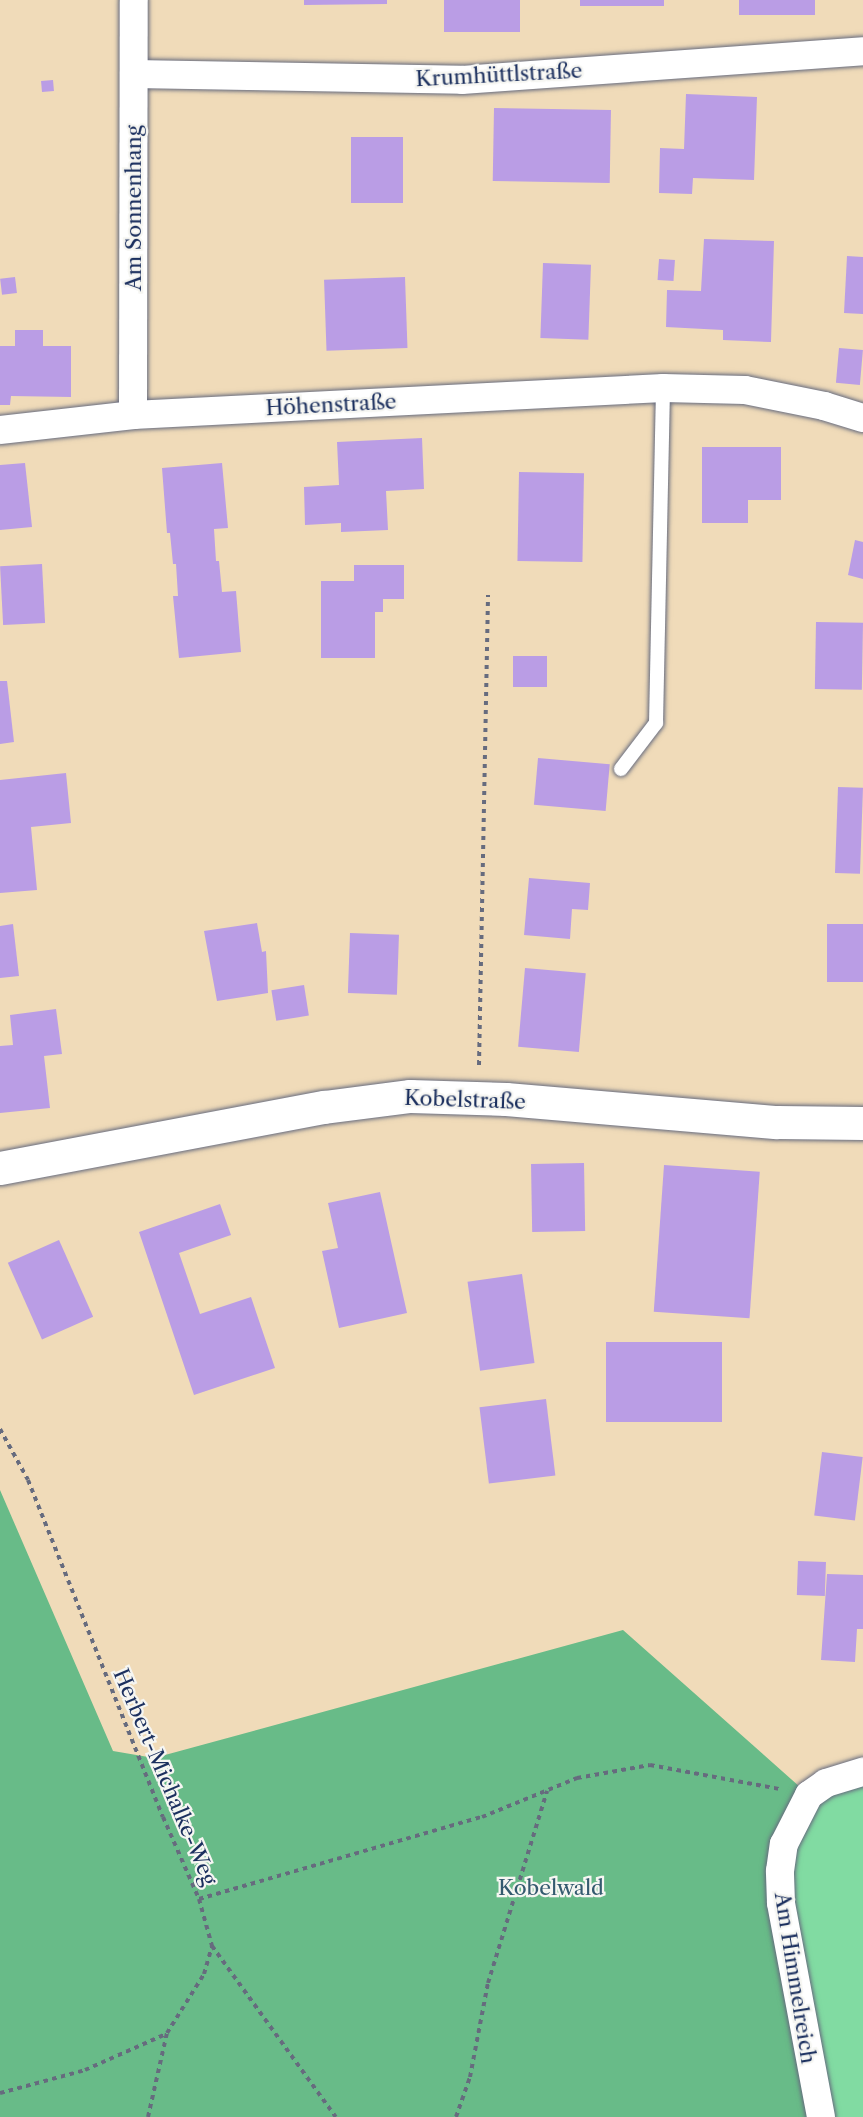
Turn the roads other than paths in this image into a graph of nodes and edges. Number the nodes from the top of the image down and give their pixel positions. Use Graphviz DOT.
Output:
graph roads {
  1 [pos="134,0"];
  2 [pos="863,51"];
  3 [pos="134,74"];
  4 [pos="663,388"];
  5 [pos="133,415"];
  6 [pos="863,418"];
  7 [pos="0,430"];
  8 [pos="621,769"];
  9 [pos="863,1123"];
  10 [pos="0,1168"];
  11 [pos="863,1772"];
  12 [pos="821,2117"];
  1 -- 3 [label="street, Am Sonnenhang"];
  2 -- 3 [label="street, Krumhüttlstraße"];
  3 -- 5 [label="street, Am Sonnenhang"];
  4 -- 5 [label="street, Höhenstraße"];
  4 -- 6 [label="street, Höhenstraße"];
  4 -- 8 [label="lane"];
  5 -- 7 [label="street, Höhenstraße"];
  9 -- 10 [label="street, Kobelstraße"];
  11 -- 12 [label="street, Am Himmelreich"];
}
